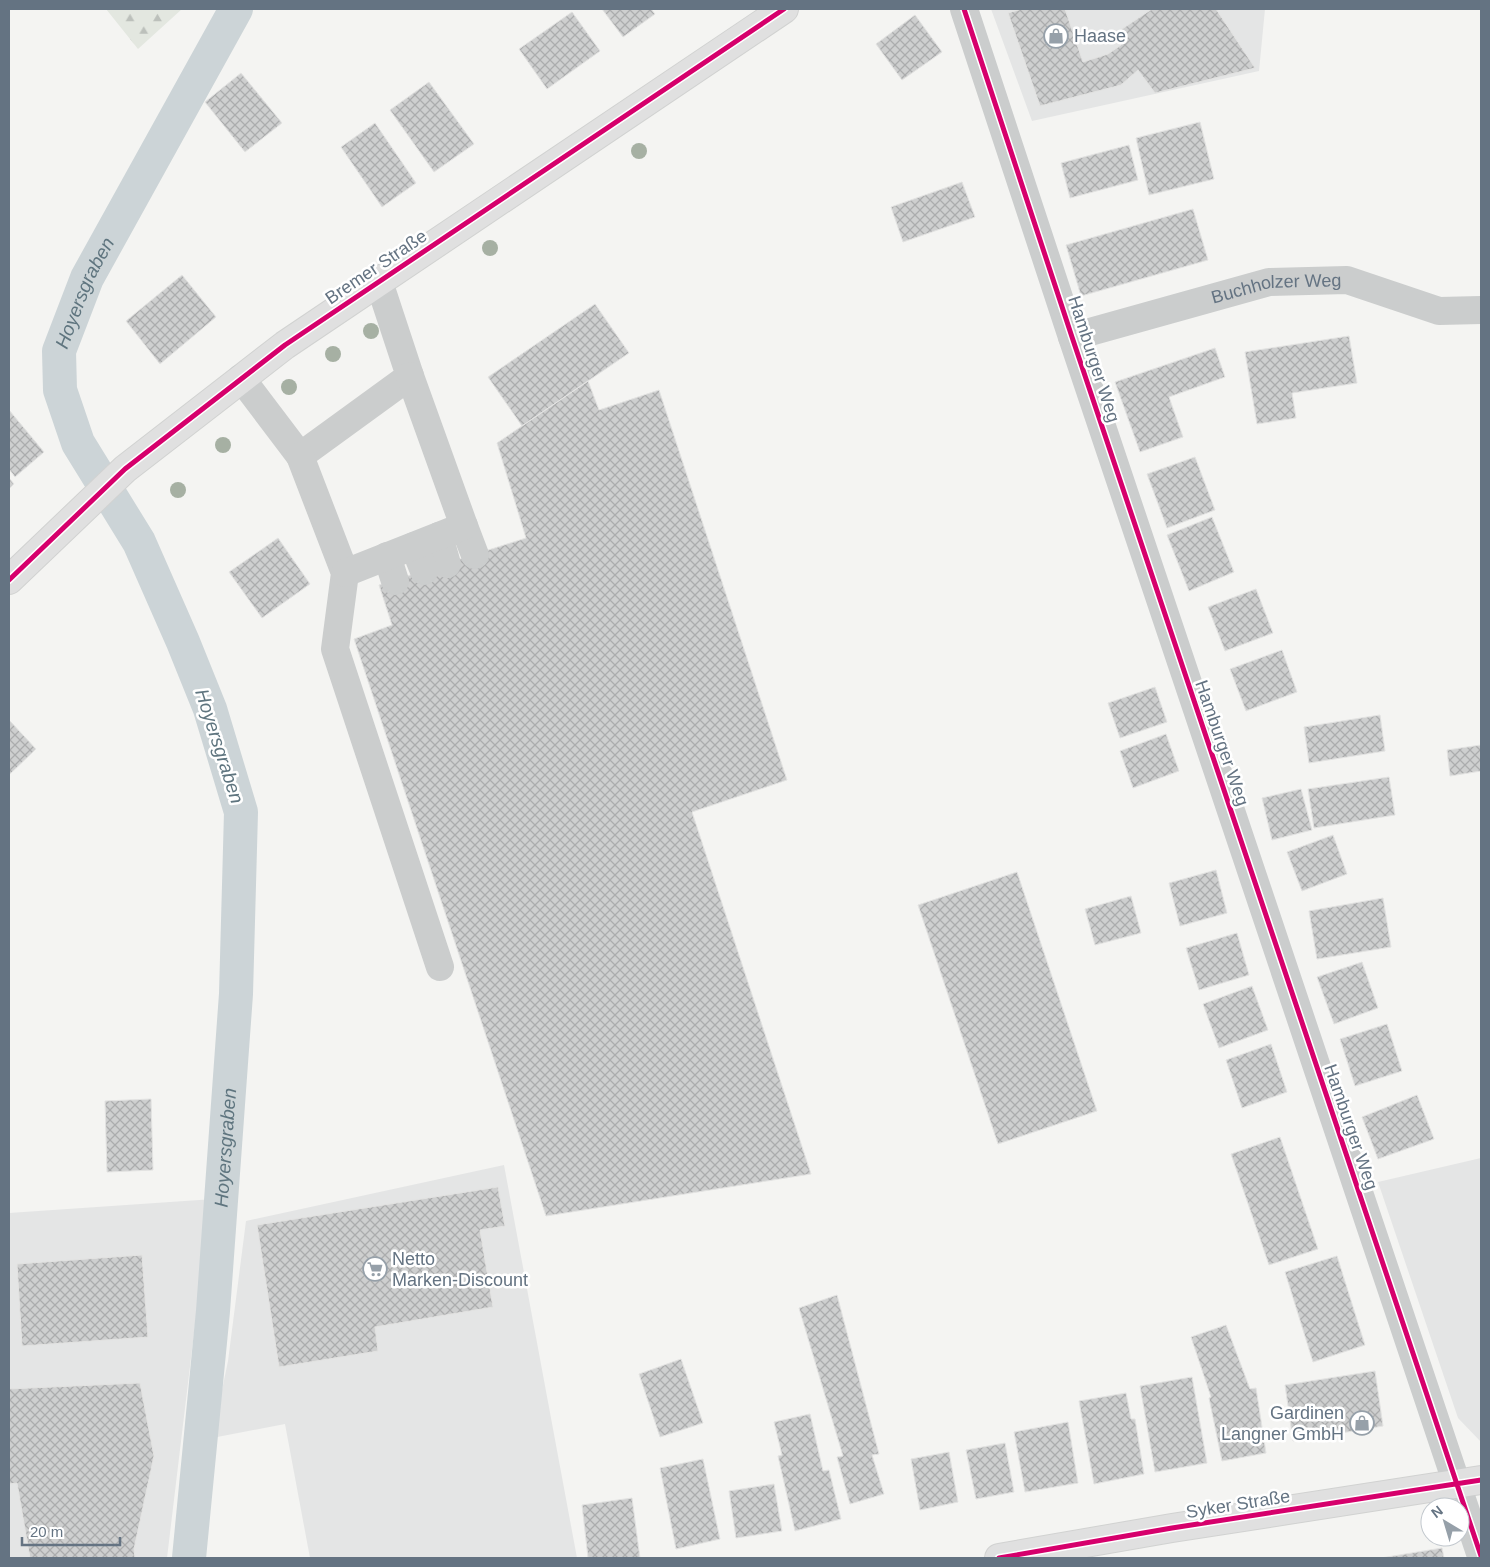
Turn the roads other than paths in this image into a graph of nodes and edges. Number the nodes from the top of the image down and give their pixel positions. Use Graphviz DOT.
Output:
graph roads {
  1 [pos="784,9"];
  2 [pos="964,9"];
  3 [pos="379,282"];
  4 [pos="1481,310"];
  5 [pos="1072,337"];
  6 [pos="410,376"];
  7 [pos="241,378"];
  8 [pos="300,456"];
  9 [pos="464,526"];
  10 [pos="439,536"];
  11 [pos="414,546"];
  12 [pos="475,555"];
  13 [pos="345,573"];
  14 [pos="9,580"];
  15 [pos="440,967"];
  16 [pos="1469,1482"];
  17 [pos="1481,1556"];
  18 [pos="999,1558"];
  1 -- 3 [label="main road, Bremer Straße"];
  2 -- 5 [label="street, Hamburger Weg"];
  3 -- 6 [label="street"];
  3 -- 7 [label="main road, Bremer Straße"];
  4 -- 5 [label="street, Buchholzer Weg"];
  5 -- 16 [label="street, Hamburger Weg"];
  6 -- 8 [label="street"];
  6 -- 9 [label="street"];
  7 -- 8 [label="street"];
  7 -- 14 [label="main road, Bremer Straße"];
  8 -- 13 [label="street"];
  9 -- 10 [label="street"];
  9 -- 12 [label="street"];
  10 -- 11 [label="street"];
  10 -- 11 [label="street"];
  11 -- 13 [label="street"];
  13 -- 15 [label="street"];
  16 -- 17 [label="street, Hamburger Weg"];
  16 -- 18 [label="main road, Syker Straße"];
}
